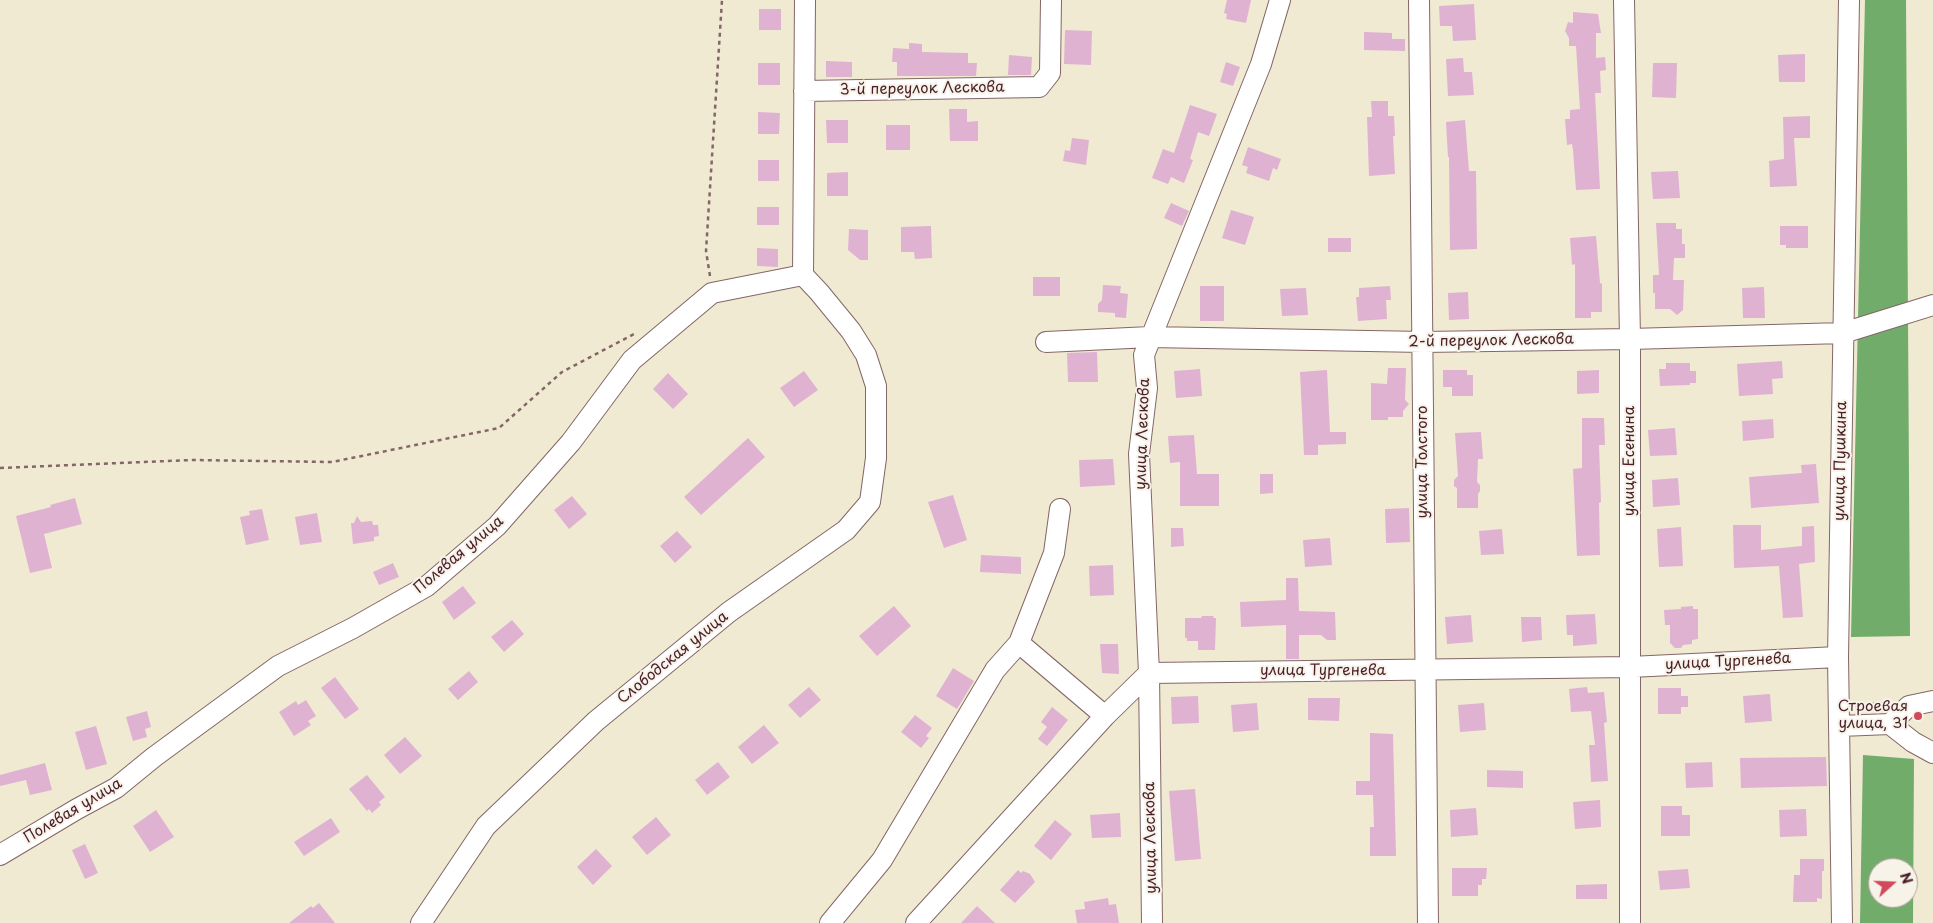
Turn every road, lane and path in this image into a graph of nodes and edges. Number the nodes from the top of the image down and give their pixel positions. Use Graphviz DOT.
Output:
graph roads {
  1 [pos="722,0"];
  2 [pos="805,0"];
  3 [pos="1051,0"];
  4 [pos="1280,0"];
  5 [pos="1419,0"];
  6 [pos="1624,0"];
  7 [pos="1849,0"];
  8 [pos="804,91"];
  9 [pos="803,275"];
  10 [pos="712,293"];
  11 [pos="1933,305"];
  12 [pos="641,330"];
  13 [pos="1843,333"];
  14 [pos="1150,337"];
  15 [pos="1630,339"];
  16 [pos="1046,342"];
  17 [pos="1422,342"];
  18 [pos="0,468"];
  19 [pos="1060,509"];
  20 [pos="1019,643"];
  21 [pos="1838,657"];
  22 [pos="1630,667"];
  23 [pos="1424,670"];
  24 [pos="1149,672"];
  25 [pos="1933,701"];
  26 [pos="1888,702"];
  27 [pos="1840,706"];
  28 [pos="1105,716"];
  29 [pos="1890,724"];
  30 [pos="1840,726"];
  31 [pos="1933,753"];
  32 [pos="0,855"];
  33 [pos="422,923"];
  34 [pos="830,923"];
  35 [pos="916,923"];
  36 [pos="1152,923"];
  37 [pos="1428,923"];
  38 [pos="1630,923"];
  39 [pos="1842,923"];
  1 -- 10 [label="path"];
  2 -- 8 [label="street"];
  3 -- 8 [label="street, 3-й переулок Лескова"];
  4 -- 14 [label="street, улица Лескова"];
  5 -- 17 [label="street, улица Толстого"];
  6 -- 15 [label="street, улица Есенина"];
  7 -- 13 [label="street, улица Пушкина"];
  8 -- 9 [label="street"];
  9 -- 10 [label="street, Полевая улица"];
  9 -- 33 [label="street, Слободская улица"];
  10 -- 32 [label="street, Полевая улица"];
  11 -- 13 [label="street, 2-й переулок Лескова"];
  12 -- 18 [label="path"];
  13 -- 15 [label="street, 2-й переулок Лескова"];
  13 -- 21 [label="street, улица Пушкина"];
  14 -- 16 [label="street, 2-й переулок Лескова"];
  14 -- 17 [label="street, 2-й переулок Лескова"];
  14 -- 24 [label="street, улица Лескова"];
  15 -- 17 [label="street, 2-й переулок Лескова"];
  15 -- 22 [label="street, улица Есенина"];
  17 -- 23 [label="street, улица Толстого"];
  19 -- 20 [label="street"];
  20 -- 28 [label="street"];
  20 -- 34 [label="street"];
  21 -- 22 [label="street, улица Тургенева"];
  21 -- 27 [label="street, улица Пушкина"];
  22 -- 23 [label="street, улица Тургенева"];
  22 -- 38 [label="street, улица Есенина"];
  23 -- 24 [label="street, улица Тургенева"];
  23 -- 37 [label="street, улица Толстого"];
  24 -- 28 [label="street"];
  24 -- 36 [label="street, улица Лескова"];
  25 -- 29 [label="street"];
  26 -- 27 [label="path"];
  27 -- 30 [label="street, улица Пушкина"];
  28 -- 35 [label="street"];
  29 -- 30 [label="street"];
  29 -- 31 [label="street"];
  30 -- 39 [label="street, улица Пушкина"];
}
